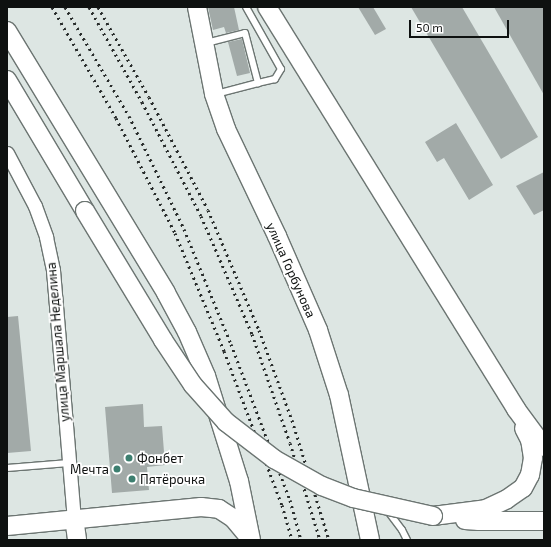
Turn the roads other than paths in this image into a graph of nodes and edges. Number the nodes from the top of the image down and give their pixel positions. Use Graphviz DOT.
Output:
graph roads {
  1 [pos="197,7"];
  2 [pos="246,7"];
  3 [pos="267,7"];
  4 [pos="7,31"];
  5 [pos="203,44"];
  6 [pos="7,80"];
  7 [pos="258,83"];
  8 [pos="214,94"];
  9 [pos="7,153"];
  10 [pos="516,409"];
  11 [pos="544,447"];
  12 [pos="69,463"];
  13 [pos="7,468"];
  14 [pos="239,481"];
  15 [pos="360,493"];
  16 [pos="201,507"];
  17 [pos="433,516"];
  18 [pos="74,518"];
  19 [pos="544,521"];
  20 [pos="7,526"];
  21 [pos="77,540"];
  22 [pos="251,540"];
  23 [pos="370,540"];
  24 [pos="407,540"];
  1 -- 5 [label="street, улица Горбунова"];
  2 -- 7 [label="lane"];
  3 -- 10 [label="street"];
  4 -- 14 [label="street"];
  5 -- 7 [label="lane"];
  5 -- 8 [label="street, улица Горбунова"];
  6 -- 17 [label="street, bridge"];
  7 -- 8 [label="lane"];
  8 -- 15 [label="street, улица Горбунова"];
  9 -- 12 [label="street, улица Маршала Неделина"];
  10 -- 11 [label="street"];
  10 -- 17 [label="street"];
  12 -- 13 [label="lane"];
  12 -- 18 [label="street, улица Маршала Неделина"];
  14 -- 16 [label="street"];
  14 -- 22 [label="street"];
  15 -- 23 [label="street, улица Горбунова"];
  15 -- 24 [label="lane"];
  16 -- 18 [label="street"];
  16 -- 22 [label="street"];
  17 -- 19 [label="street"];
  18 -- 20 [label="street"];
  18 -- 21 [label="street, улица Маршала Неделина"];
}
